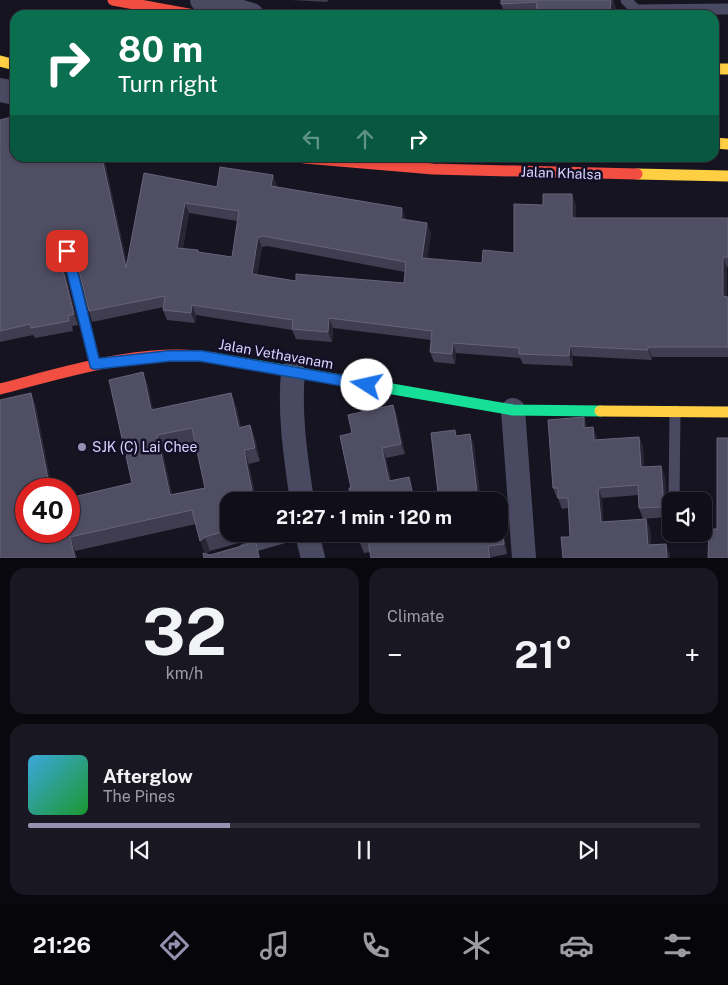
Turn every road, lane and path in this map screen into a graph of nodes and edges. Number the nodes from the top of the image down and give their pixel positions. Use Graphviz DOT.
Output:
graph roads {
  1 [pos="113,0"];
  2 [pos="204,0"];
  3 [pos="626,0"];
  4 [pos="728,9"];
  5 [pos="167,10"];
  6 [pos="236,10"];
  7 [pos="351,162"];
  8 [pos="728,176"];
  9 [pos="67,251"];
  10 [pos="95,364"];
  11 [pos="294,372"];
  12 [pos="0,389"];
  13 [pos="513,410"];
  14 [pos="675,411"];
  15 [pos="728,412"];
  16 [pos="301,492"];
  17 [pos="674,492"];
  18 [pos="268,542"];
  19 [pos="309,542"];
  20 [pos="231,552"];
  21 [pos="313,558"];
  22 [pos="524,558"];
  1 -- 5 [label="main road"];
  2 -- 6 [label="street"];
  3 -- 4 [label="lane"];
  7 -- 8 [label="main road, Jalan Khalsa"];
  9 -- 10 [label="lane"];
  10 -- 11 [label="main road, Jalan Vethavanam"];
  10 -- 12 [label="main road, Jalan Vethavanam"];
  11 -- 13 [label="main road, Jalan Vethavanam"];
  11 -- 16 [label="street"];
  13 -- 14 [label="main road, Jalan Vethavanam"];
  13 -- 22 [label="street"];
  14 -- 15 [label="main road, Jalan Vethavanam"];
  14 -- 17 [label="lane"];
  18 -- 20 [label="lane"];
  19 -- 21 [label="street"];
}
